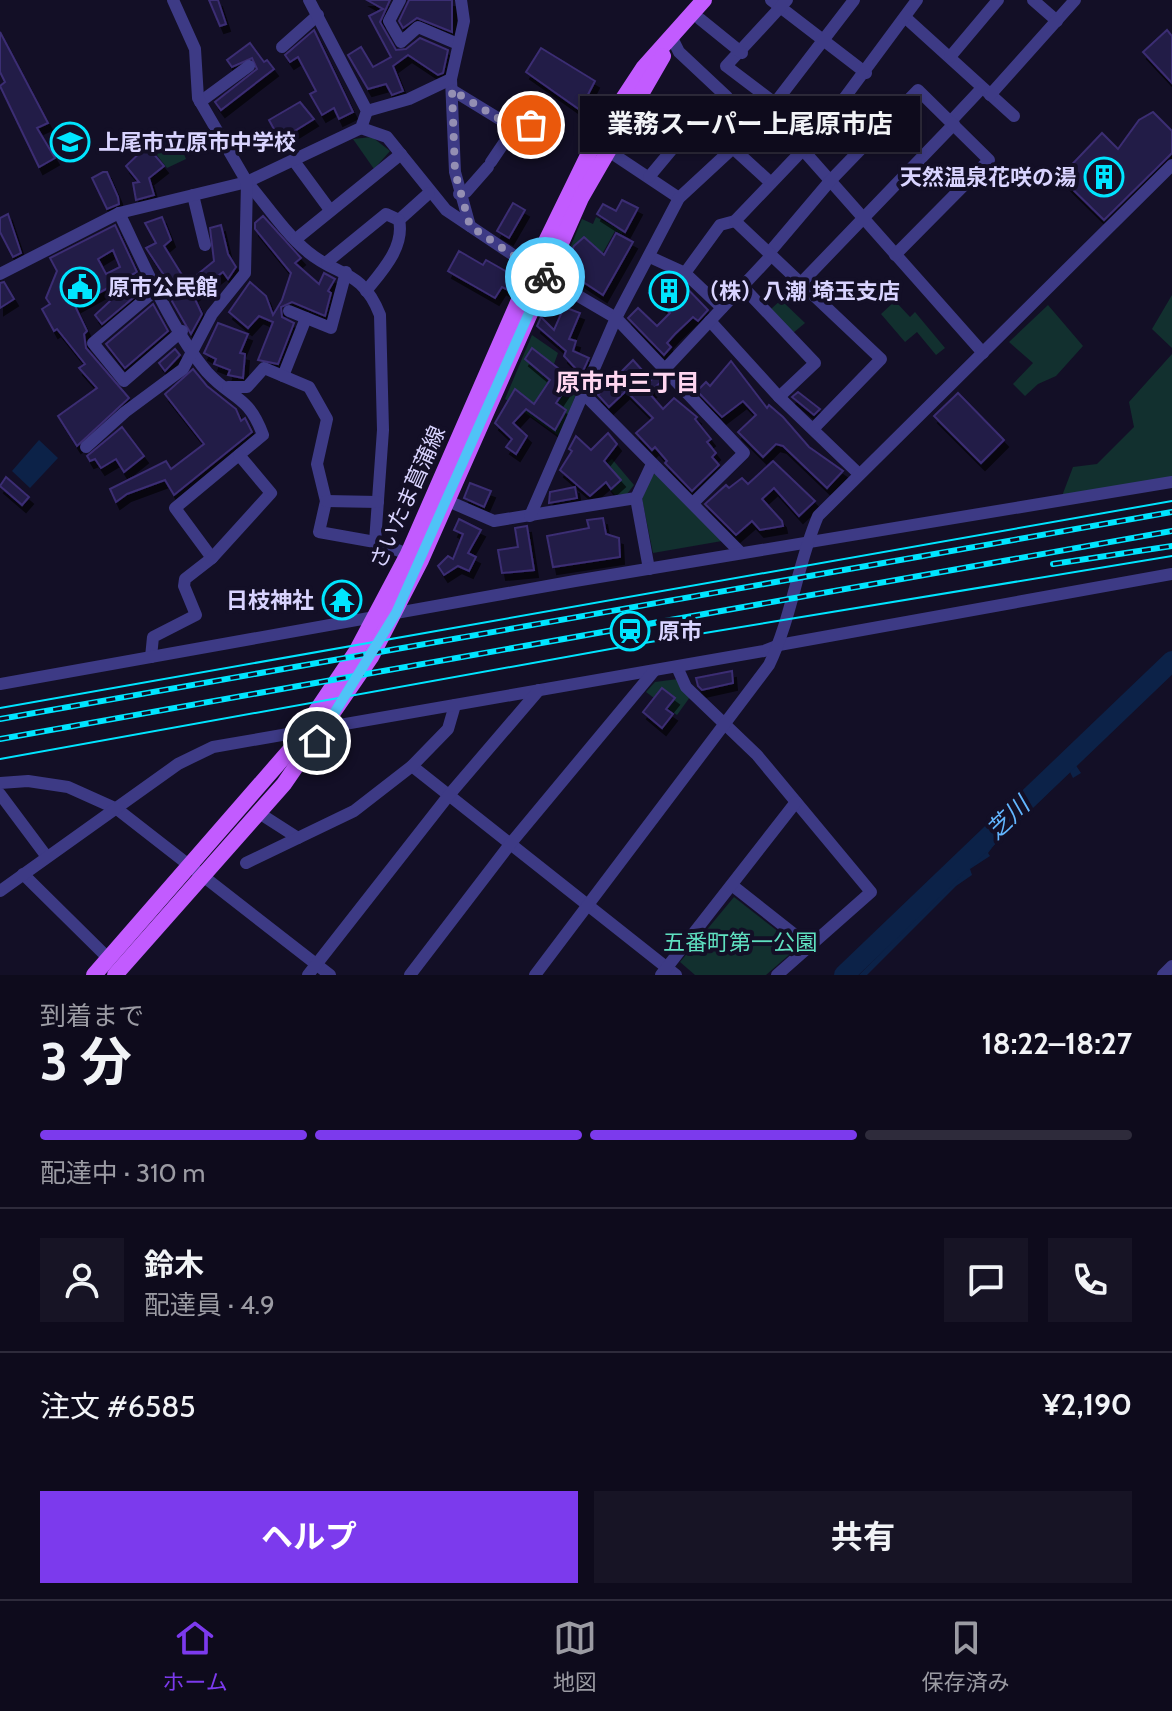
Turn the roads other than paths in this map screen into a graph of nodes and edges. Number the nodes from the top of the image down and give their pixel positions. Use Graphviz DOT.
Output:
graph roads {
  1 [pos="173,0"];
  2 [pos="400,0"];
  3 [pos="461,0"];
  4 [pos="690,0"];
  5 [pos="704,0"];
  6 [pos="718,0"];
  7 [pos="854,0"];
  8 [pos="917,0"];
  9 [pos="998,0"];
  10 [pos="1033,0"];
  11 [pos="1075,0"];
  12 [pos="780,2"];
  13 [pos="313,4"];
  14 [pos="700,19"];
  15 [pos="907,19"];
  16 [pos="1057,21"];
  17 [pos="672,38"];
  18 [pos="824,41"];
  19 [pos="458,44"];
  20 [pos="282,47"];
  21 [pos="742,53"];
  22 [pos="950,57"];
  23 [pos="249,66"];
  24 [pos="866,73"];
  25 [pos="452,85"];
  26 [pos="986,91"];
  27 [pos="200,102"];
  28 [pos="775,103"];
  29 [pos="367,111"];
  30 [pos="1014,116"];
  31 [pos="952,122"];
  32 [pos="706,123"];
  33 [pos="531,125"];
  34 [pos="361,128"];
  35 [pos="514,128"];
  36 [pos="817,135"];
  37 [pos="733,148"];
  38 [pos="607,150"];
  39 [pos="803,150"];
  40 [pos="401,154"];
  41 [pos="294,161"];
  42 [pos="1172,165"];
  43 [pos="649,177"];
  44 [pos="830,181"];
  45 [pos="247,182"];
  46 [pos="771,183"];
  47 [pos="429,193"];
  48 [pos="459,194"];
  49 [pos="193,195"];
  50 [pos="679,198"];
  51 [pos="330,210"];
  52 [pos="119,213"];
  53 [pos="863,218"];
  54 [pos="399,220"];
  55 [pos="735,221"];
  56 [pos="470,226"];
  57 [pos="296,239"];
  58 [pos="205,245"];
  59 [pos="769,253"];
  60 [pos="895,255"];
  61 [pos="650,257"];
  62 [pos="327,262"];
  63 [pos="346,272"];
  64 [pos="539,272"];
  65 [pos="685,273"];
  66 [pos="0,274"];
  67 [pos="801,283"];
  68 [pos="742,286"];
  69 [pos="157,289"];
  70 [pos="366,291"];
  71 [pos="722,308"];
  72 [pos="289,311"];
  73 [pos="306,318"];
  74 [pos="616,318"];
  75 [pos="710,321"];
  76 [pos="182,331"];
  77 [pos="193,351"];
  78 [pos="983,353"];
  79 [pos="664,370"];
  80 [pos="283,376"];
  81 [pos="228,387"];
  82 [pos="583,393"];
  83 [pos="779,397"];
  84 [pos="813,429"];
  85 [pos="86,447"];
  86 [pos="239,455"];
  87 [pos="652,464"];
  88 [pos="859,474"];
  89 [pos="1172,482"];
  90 [pos="636,498"];
  91 [pos="326,501"];
  92 [pos="448,501"];
  93 [pos="378,502"];
  94 [pos="693,503"];
  95 [pos="530,516"];
  96 [pos="375,542"];
  97 [pos="807,542"];
  98 [pos="741,553"];
  99 [pos="408,554"];
  100 [pos="212,558"];
  101 [pos="649,569"];
  102 [pos="1172,574"];
  103 [pos="396,613"];
  104 [pos="375,618"];
  105 [pos="779,645"];
  106 [pos="151,657"];
  107 [pos="677,667"];
  108 [pos="654,671"];
  109 [pos="0,684"];
  110 [pos="539,690"];
  111 [pos="455,705"];
  112 [pos="726,726"];
  113 [pos="326,727"];
  114 [pos="304,730"];
  115 [pos="412,766"];
  116 [pos="0,783"];
  117 [pos="449,795"];
  118 [pos="1,797"];
  119 [pos="796,802"];
  120 [pos="117,809"];
  121 [pos="259,813"];
  122 [pos="298,838"];
  123 [pos="511,843"];
  124 [pos="47,857"];
  125 [pos="246,863"];
  126 [pos="197,870"];
  127 [pos="23,874"];
  128 [pos="733,886"];
  129 [pos="0,891"];
  130 [pos="588,904"];
  131 [pos="809,946"];
  132 [pos="107,957"];
  133 [pos="1172,966"];
  134 [pos="312,970"];
  135 [pos="668,972"];
  136 [pos="94,975"];
  137 [pos="115,975"];
  138 [pos="330,975"];
  139 [pos="410,975"];
  140 [pos="535,975"];
  141 [pos="777,975"];
  142 [pos="1163,975"];
  1 -- 27 [label="street"];
  2 -- 19 [label="street"];
  3 -- 19 [label="street"];
  4 -- 17 [label="main road"];
  5 -- 17 [label="main road, さいたま菖蒲線"];
  6 -- 14 [label="main road"];
  7 -- 18 [label="street"];
  8 -- 15 [label="street"];
  9 -- 22 [label="street"];
  10 -- 16 [label="street"];
  11 -- 16 [label="street"];
  12 -- 18 [label="street"];
  12 -- 21 [label="street"];
  13 -- 20 [label="street"];
  13 -- 29 [label="street"];
  14 -- 17 [label="main road"];
  14 -- 21 [label="street"];
  15 -- 22 [label="street"];
  15 -- 24 [label="street"];
  16 -- 26 [label="street"];
  17 -- 32 [label="street"];
  17 -- 38 [label="main road, さいたま菖蒲線"];
  17 -- 64 [label="main road, さいたま菖蒲線"];
  18 -- 24 [label="street"];
  18 -- 28 [label="street"];
  19 -- 25 [label="street"];
  21 -- 28 [label="street"];
  22 -- 26 [label="street"];
  23 -- 27 [label="street"];
  24 -- 36 [label="street"];
  25 -- 29 [label="street"];
  25 -- 35 [label="street"];
  25 -- 48 [label="street"];
  26 -- 30 [label="street"];
  26 -- 31 [label="street"];
  27 -- 45 [label="street"];
  28 -- 36 [label="street"];
  29 -- 34 [label="street"];
  31 -- 44 [label="street"];
  31 -- 53 [label="street"];
  31 -- 60 [label="street"];
  32 -- 37 [label="street"];
  32 -- 43 [label="street"];
  33 -- 35 [label="street"];
  34 -- 40 [label="street"];
  34 -- 41 [label="street"];
  35 -- 48 [label="street"];
  36 -- 39 [label="street"];
  37 -- 46 [label="street"];
  37 -- 50 [label="street"];
  38 -- 43 [label="street"];
  38 -- 64 [label="main road, さいたま菖蒲線"];
  39 -- 44 [label="street"];
  39 -- 46 [label="street"];
  40 -- 47 [label="street"];
  40 -- 51 [label="street"];
  41 -- 45 [label="street"];
  41 -- 51 [label="street"];
  42 -- 78 [label="street"];
  43 -- 50 [label="street"];
  44 -- 53 [label="street"];
  44 -- 59 [label="street"];
  45 -- 49 [label="street"];
  45 -- 57 [label="street"];
  45 -- 77 [label="street"];
  46 -- 55 [label="street"];
  47 -- 54 [label="street"];
  47 -- 56 [label="street"];
  48 -- 56 [label="street"];
  49 -- 52 [label="street"];
  49 -- 58 [label="street"];
  50 -- 61 [label="street"];
  51 -- 57 [label="street"];
  52 -- 66 [label="street"];
  52 -- 69 [label="street"];
  53 -- 60 [label="street"];
  53 -- 67 [label="street"];
  54 -- 62 [label="street"];
  54 -- 70 [label="street"];
  55 -- 59 [label="street"];
  55 -- 65 [label="street"];
  56 -- 64 [label="street"];
  57 -- 62 [label="street"];
  59 -- 67 [label="street"];
  59 -- 68 [label="street"];
  60 -- 78 [label="street"];
  61 -- 65 [label="street"];
  61 -- 74 [label="street"];
  62 -- 63 [label="street"];
  63 -- 70 [label="street"];
  63 -- 73 [label="street"];
  64 -- 74 [label="street"];
  64 -- 92 [label="main road, さいたま菖蒲線"];
  64 -- 99 [label="main road, さいたま菖蒲線"];
  65 -- 71 [label="street"];
  67 -- 84 [label="street"];
  68 -- 71 [label="street"];
  68 -- 83 [label="street"];
  69 -- 76 [label="street"];
  69 -- 76 [label="street"];
  70 -- 93 [label="street"];
  71 -- 75 [label="street"];
  72 -- 73 [label="street"];
  73 -- 80 [label="street"];
  74 -- 79 [label="street"];
  74 -- 82 [label="street"];
  75 -- 79 [label="street"];
  75 -- 83 [label="street"];
  76 -- 77 [label="street"];
  77 -- 81 [label="street"];
  77 -- 85 [label="street"];
  78 -- 88 [label="street"];
  79 -- 94 [label="street"];
  80 -- 81 [label="street"];
  80 -- 91 [label="street"];
  81 -- 86 [label="street"];
  82 -- 87 [label="street"];
  82 -- 95 [label="street"];
  83 -- 84 [label="street"];
  84 -- 88 [label="street"];
  86 -- 100 [label="street"];
  86 -- 100 [label="street"];
  87 -- 90 [label="street"];
  87 -- 94 [label="street"];
  88 -- 97 [label="street"];
  89 -- 97 [label="street"];
  90 -- 95 [label="street"];
  90 -- 101 [label="street"];
  91 -- 93 [label="street"];
  91 -- 96 [label="street"];
  92 -- 95 [label="street"];
  92 -- 103 [label="main road, さいたま菖蒲線"];
  93 -- 96 [label="street"];
  94 -- 98 [label="street"];
  96 -- 99 [label="street"];
  97 -- 98 [label="street"];
  97 -- 105 [label="street"];
  98 -- 101 [label="street"];
  99 -- 104 [label="main road, さいたま菖蒲線"];
  100 -- 106 [label="street"];
  101 -- 103 [label="street"];
  102 -- 105 [label="street"];
  103 -- 104 [label="street"];
  103 -- 113 [label="main road, さいたま菖蒲線"];
  104 -- 106 [label="street"];
  104 -- 114 [label="main road, さいたま菖蒲線"];
  105 -- 107 [label="street"];
  105 -- 112 [label="street"];
  106 -- 109 [label="street"];
  107 -- 108 [label="street"];
  107 -- 112 [label="street"];
  108 -- 110 [label="street"];
  108 -- 123 [label="street"];
  110 -- 111 [label="street"];
  110 -- 117 [label="street"];
  111 -- 113 [label="street"];
  111 -- 115 [label="street"];
  112 -- 119 [label="street"];
  112 -- 130 [label="street"];
  113 -- 114 [label="street"];
  113 -- 121 [label="main road, さいたま菖蒲線"];
  114 -- 120 [label="street"];
  114 -- 126 [label="main road, さいたま菖蒲線"];
  115 -- 117 [label="street"];
  115 -- 122 [label="street"];
  116 -- 120 [label="street"];
  117 -- 123 [label="street"];
  117 -- 134 [label="street"];
  118 -- 124 [label="street"];
  119 -- 128 [label="street"];
  119 -- 131 [label="street"];
  120 -- 124 [label="street"];
  120 -- 126 [label="street"];
  121 -- 122 [label="street"];
  121 -- 126 [label="main road, さいたま菖蒲線"];
  122 -- 125 [label="street"];
  123 -- 130 [label="street"];
  123 -- 139 [label="street"];
  124 -- 127 [label="street"];
  126 -- 132 [label="main road, さいたま菖蒲線"];
  126 -- 134 [label="street"];
  126 -- 137 [label="main road, さいたま菖蒲線"];
  127 -- 129 [label="street"];
  127 -- 132 [label="street"];
  128 -- 131 [label="street"];
  128 -- 135 [label="street"];
  130 -- 135 [label="street"];
  130 -- 140 [label="street"];
  131 -- 141 [label="street"];
  132 -- 136 [label="main road, さいたま菖蒲線"];
  133 -- 142 [label="street"];
  134 -- 138 [label="street"];
}
